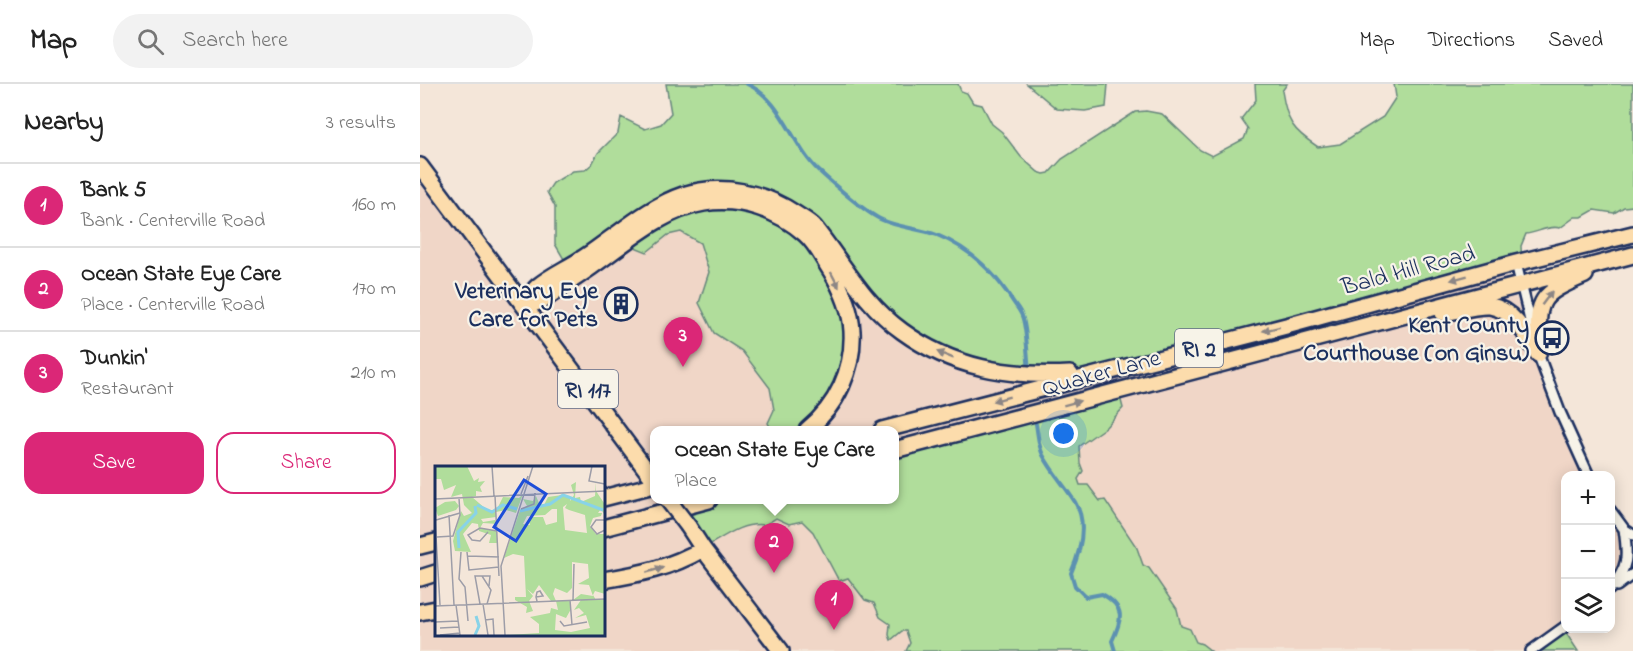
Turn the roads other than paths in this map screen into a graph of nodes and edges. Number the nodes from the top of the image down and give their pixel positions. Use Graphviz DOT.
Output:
graph roads {
  1 [pos="420,166"];
  2 [pos="1633,234"];
  3 [pos="1632,255"];
  4 [pos="1516,263"];
  5 [pos="1520,284"];
  6 [pos="525,306"];
  7 [pos="1348,329"];
  8 [pos="1538,354"];
  9 [pos="1123,367"];
  10 [pos="811,426"];
  11 [pos="897,426"];
  12 [pos="899,449"];
  13 [pos="1588,471"];
  14 [pos="650,477"];
  15 [pos="650,481"];
  16 [pos="604,498"];
  17 [pos="671,504"];
  18 [pos="694,504"];
  19 [pos="1615,516"];
  20 [pos="604,528"];
  21 [pos="1624,529"];
  22 [pos="1633,535"];
  23 [pos="435,542"];
  24 [pos="420,546"];
  25 [pos="703,549"];
  26 [pos="435,573"];
  27 [pos="1633,574"];
  28 [pos="420,578"];
  29 [pos="604,580"];
  30 [pos="1615,584"];
  31 [pos="1615,587"];
  32 [pos="435,609"];
  33 [pos="420,612"];
  34 [pos="1561,630"];
  35 [pos="781,651"];
  36 [pos="1531,651"];
  1 -- 6 [label="main road, RI 117"];
  2 -- 4 [label="main road, Bald Hill Road / RI 2"];
  3 -- 5 [label="main road, Quaker Lane / RI 2"];
  8 -- 3 [label="main road, one-way"];
  4 -- 5 [label="street"];
  4 -- 9 [label="main road, Bald Hill Road / RI 2, one-way"];
  5 -- 7 [label="main road, Quaker Lane / RI 2"];
  5 -- 8 [label="street"];
  9 -- 6 [label="main road, one-way"];
  6 -- 10 [label="main road, one-way"];
  6 -- 14 [label="main road, RI 117"];
  7 -- 8 [label="main road"];
  12 -- 7 [label="main road, Quaker Lane / RI 2, one-way"];
  8 -- 13 [label="street"];
  9 -- 11 [label="main road, Bald Hill Road / RI 2, one-way"];
  15 -- 16 [label="main road"];
  17 -- 25 [label="main road, bridge"];
  18 -- 20 [label="main road"];
  19 -- 21 [label="street"];
  21 -- 22 [label="street"];
  21 -- 30 [label="street"];
  23 -- 24 [label="main road"];
  29 -- 25 [label="main road, one-way"];
  25 -- 35 [label="main road"];
  26 -- 28 [label="main road"];
  27 -- 31 [label="street"];
  32 -- 33 [label="main road"];
  34 -- 36 [label="street"];
}
